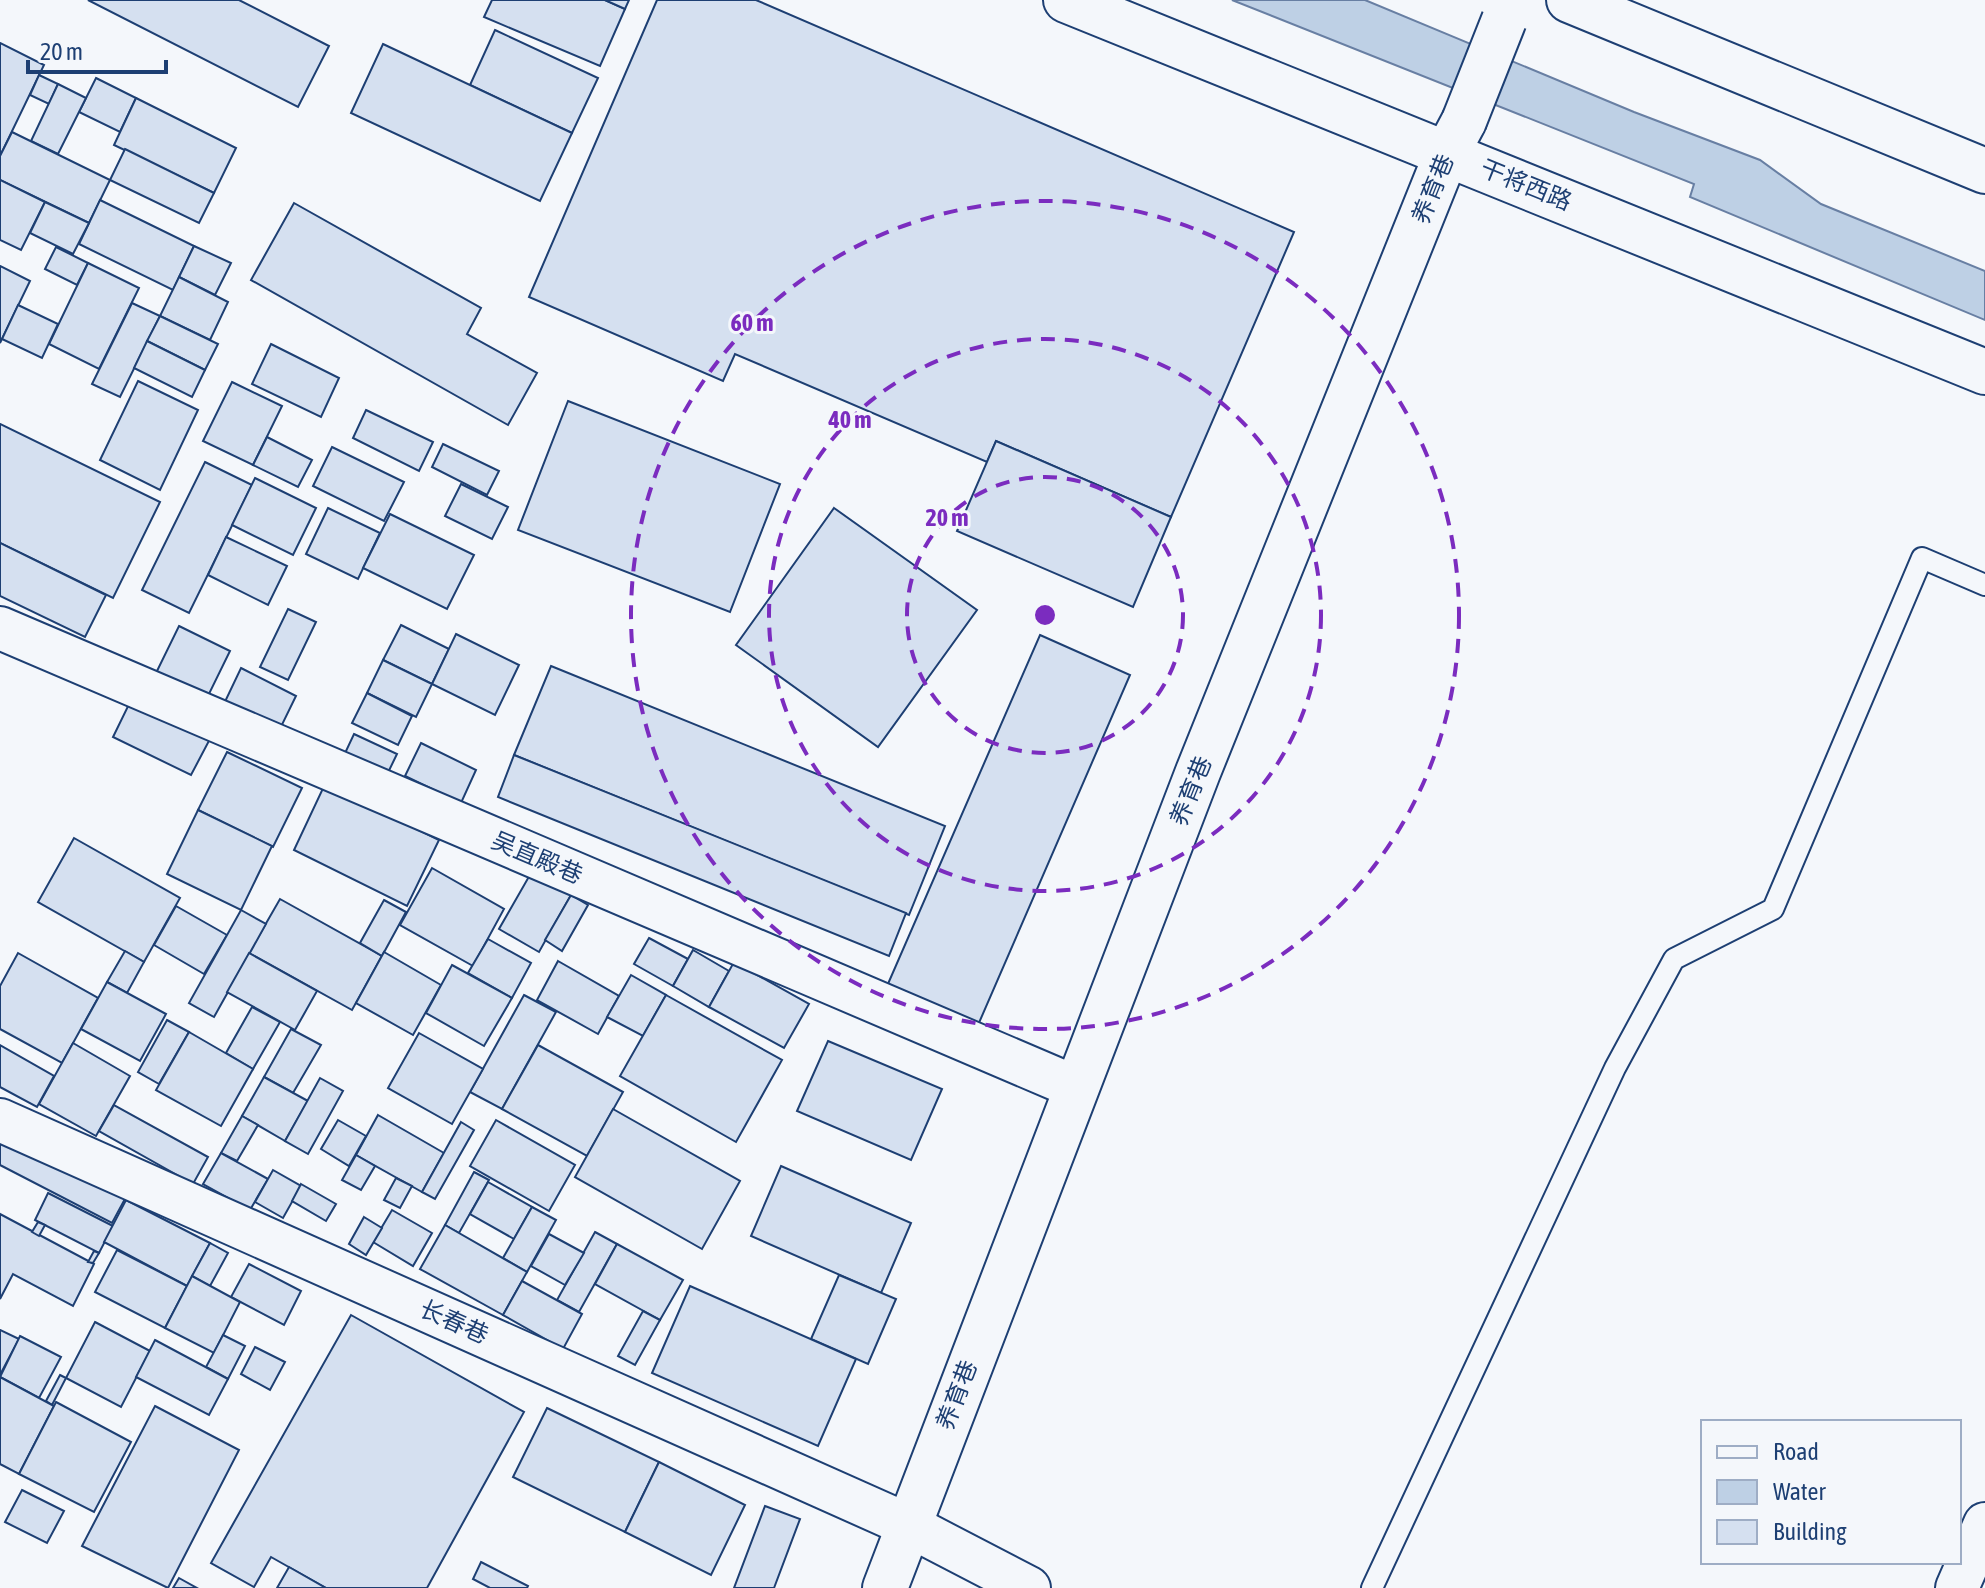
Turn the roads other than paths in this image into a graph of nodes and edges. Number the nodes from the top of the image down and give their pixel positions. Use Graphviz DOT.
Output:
graph roads {
  1 [pos="1066,0"];
  2 [pos="1569,0"];
  3 [pos="1509,10"];
  4 [pos="1455,137"];
  5 [pos="1985,171"];
  6 [pos="1985,372"];
  7 [pos="1985,585"];
  8 [pos="0,628"];
  9 [pos="1075,1087"];
  10 [pos="0,1120"];
  11 [pos="1985,1524"];
  12 [pos="908,1525"];
  13 [pos="885,1588"];
  14 [pos="1029,1588"];
  15 [pos="1372,1588"];
  16 [pos="1957,1588"];
  1 -- 4 [label="main road, 干将西路"];
  2 -- 5 [label="main road"];
  3 -- 4 [label="main road, 养育巷, bridge"];
  4 -- 6 [label="main road, 干将西路"];
  4 -- 9 [label="main road, 养育巷"];
  7 -- 15 [label="lane"];
  8 -- 9 [label="street, 吴直殿巷"];
  9 -- 12 [label="main road, 养育巷"];
  10 -- 12 [label="street, 长春巷"];
  11 -- 16 [label="street"];
  12 -- 13 [label="main road, 养育巷"];
  12 -- 14 [label="street, 长春巷"];
}
